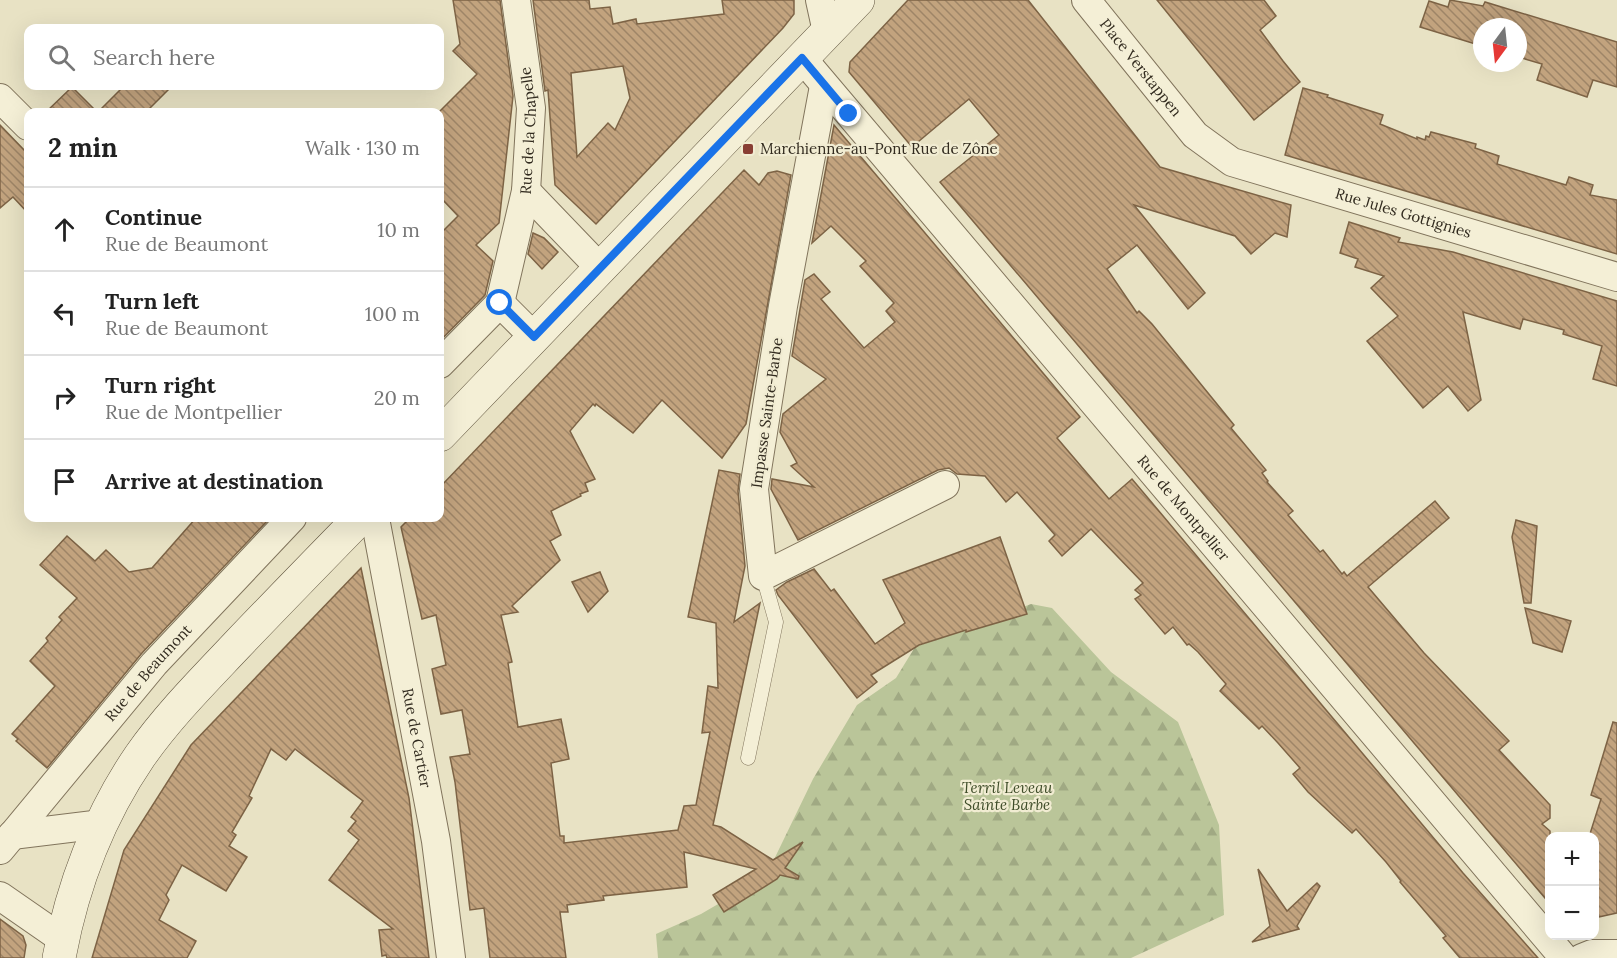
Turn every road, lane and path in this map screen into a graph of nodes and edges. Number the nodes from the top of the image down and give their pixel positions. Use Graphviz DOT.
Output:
graph roads {
  1 [pos="516,0"];
  2 [pos="820,0"];
  3 [pos="858,0"];
  4 [pos="1086,0"];
  5 [pos="827,32"];
  6 [pos="802,58"];
  7 [pos="824,86"];
  8 [pos="0,98"];
  9 [pos="24,122"];
  10 [pos="1195,135"];
  11 [pos="526,191"];
  12 [pos="600,268"];
  13 [pos="1617,278"];
  14 [pos="500,303"];
  15 [pos="534,337"];
  16 [pos="444,360"];
  17 [pos="444,431"];
  18 [pos="945,485"];
  19 [pos="288,522"];
  20 [pos="356,522"];
  21 [pos="376,522"];
  22 [pos="763,576"];
  23 [pos="748,758"];
  24 [pos="102,824"];
  25 [pos="6,842"];
  26 [pos="0,896"];
  27 [pos="60,948"];
  28 [pos="1617,954"];
  29 [pos="451,958"];
  30 [pos="1564,958"];
  31 [pos="1582,958"];
  1 -- 11 [label="street, Rue de la Chapelle"];
  2 -- 5 [label="street"];
  3 -- 5 [label="main road"];
  4 -- 10 [label="street, Place Verstappen"];
  5 -- 6 [label="main road"];
  6 -- 7 [label="street, Rue de Montpellier"];
  6 -- 12 [label="main road"];
  7 -- 22 [label="street, Impasse Sainte-Barbe"];
  7 -- 30 [label="street, Rue de Montpellier"];
  8 -- 9 [label="street"];
  10 -- 13 [label="street, Rue Jules Gottignies"];
  11 -- 12 [label="street, Rue de la Chapelle"];
  11 -- 14 [label="street"];
  12 -- 15 [label="main road"];
  14 -- 15 [label="street"];
  14 -- 16 [label="street"];
  15 -- 17 [label="main road"];
  18 -- 22 [label="street"];
  19 -- 25 [label="street, Rue de Beaumont"];
  20 -- 24 [label="main road"];
  21 -- 29 [label="street, Rue de Cartier"];
  22 -- 23 [label="lane"];
  24 -- 25 [label="street, Rue de Beaumont"];
  24 -- 27 [label="main road"];
  26 -- 27 [label="street"];
  28 -- 31 [label="street"];
}
